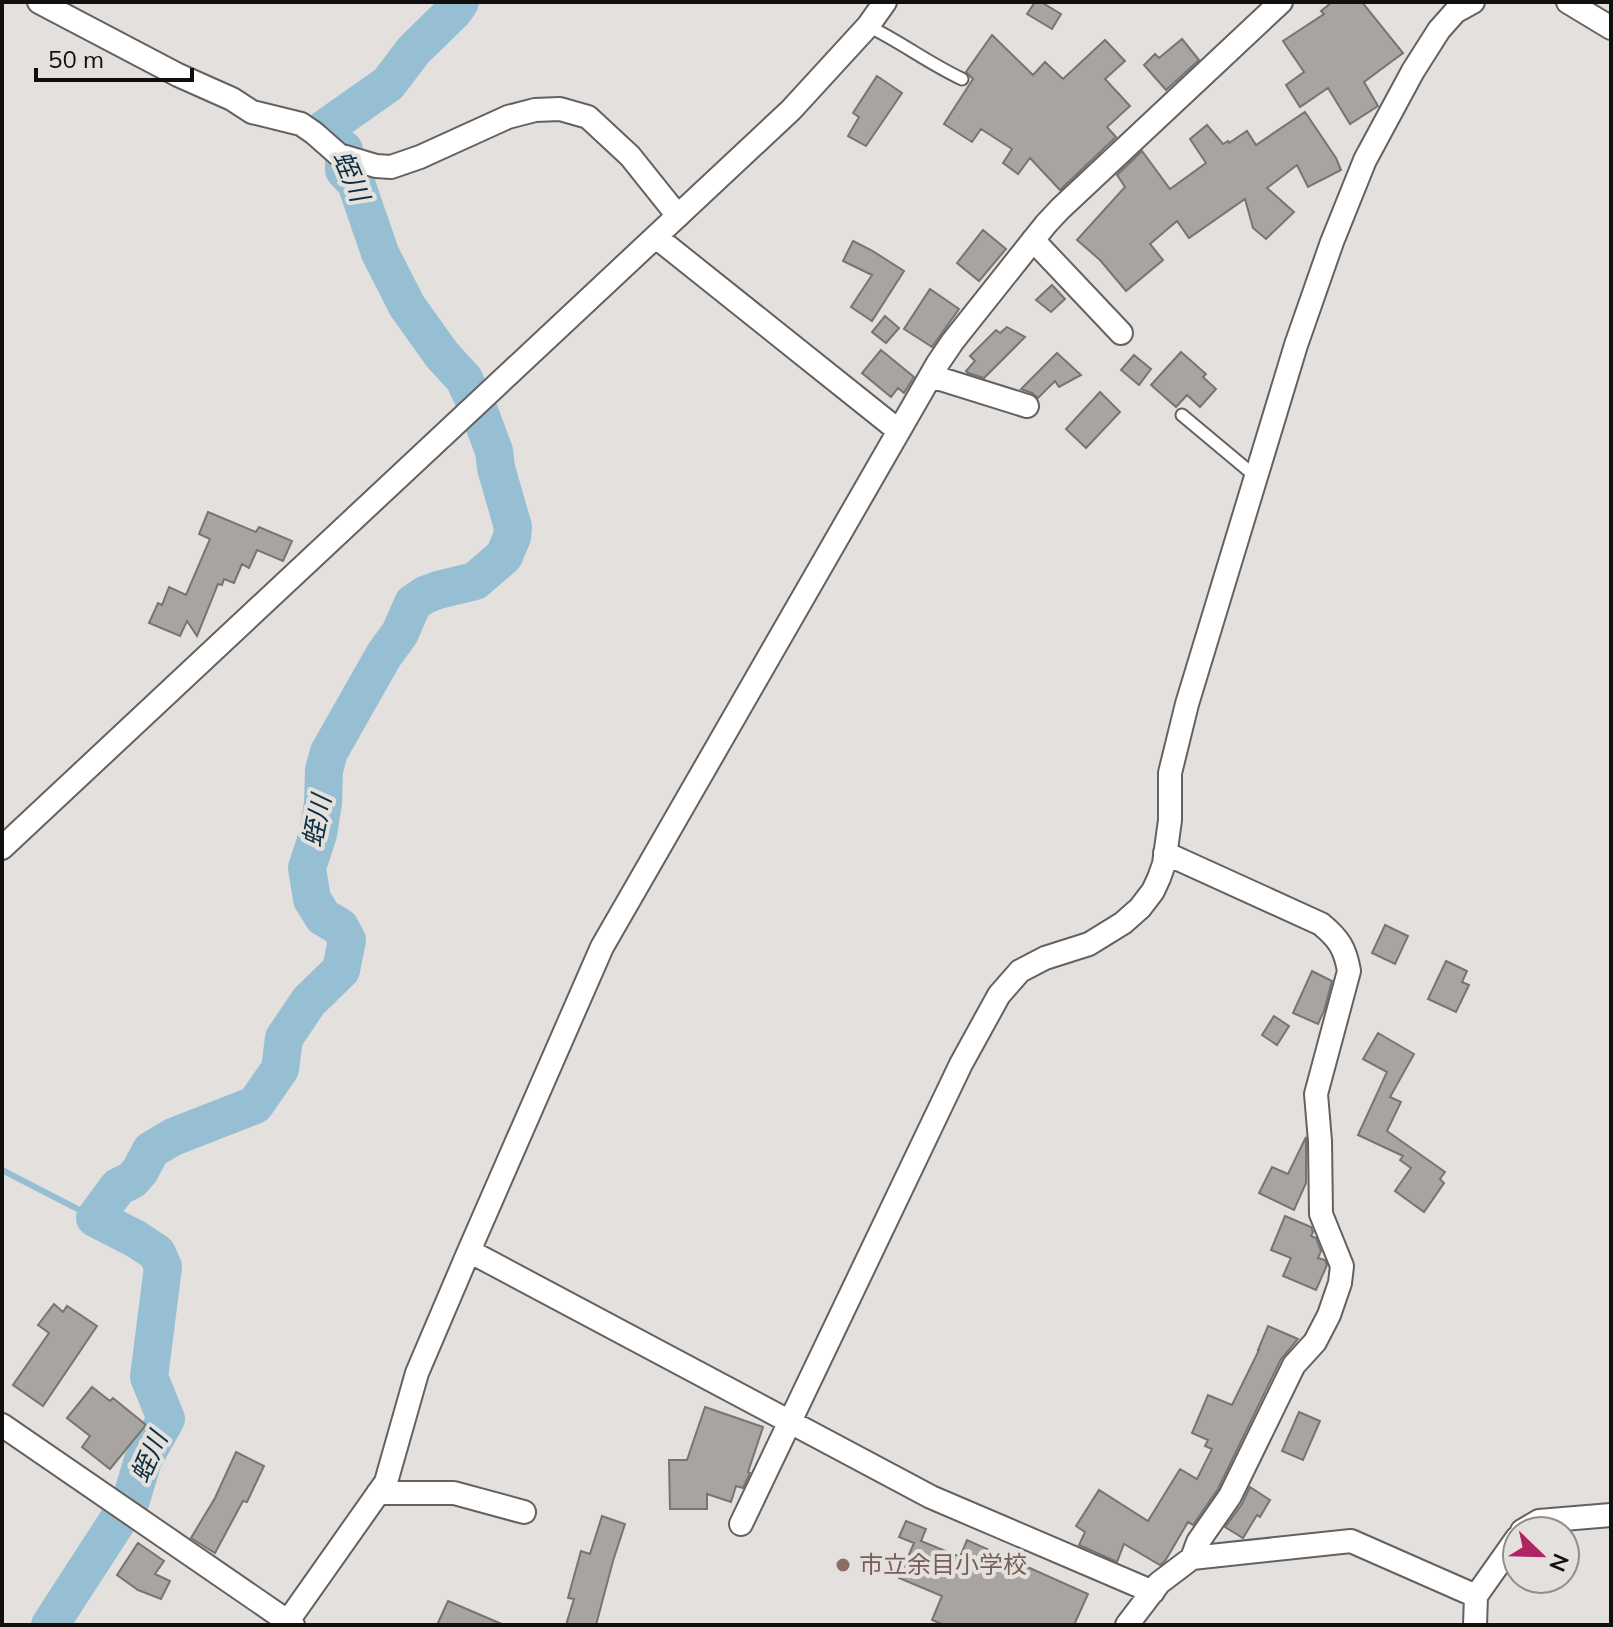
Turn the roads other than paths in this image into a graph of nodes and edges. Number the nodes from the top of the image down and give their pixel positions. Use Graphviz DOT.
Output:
graph roads {
  1 [pos="39,2"];
  2 [pos="885,2"];
  3 [pos="1281,2"];
  4 [pos="1473,2"];
  5 [pos="1568,2"];
  6 [pos="868,26"];
  7 [pos="1611,28"];
  8 [pos="962,79"];
  9 [pos="678,216"];
  10 [pos="656,237"];
  11 [pos="1033,240"];
  12 [pos="1121,333"];
  13 [pos="931,376"];
  14 [pos="1027,406"];
  15 [pos="1182,415"];
  16 [pos="899,431"];
  17 [pos="1255,476"];
  18 [pos="2,848"];
  19 [pos="1165,853"];
  20 [pos="469,1251"];
  21 [pos="790,1423"];
  22 [pos="2,1425"];
  23 [pos="378,1493"];
  24 [pos="524,1512"];
  25 [pos="1611,1515"];
  26 [pos="1581,1518"];
  27 [pos="741,1524"];
  28 [pos="1192,1558"];
  29 [pos="1501,1561"];
  30 [pos="1153,1592"];
  31 [pos="1476,1596"];
  32 [pos="290,1623"];
  33 [pos="1127,1625"];
  34 [pos="1475,1625"];
  1 -- 9 [label="street"];
  2 -- 6 [label="street"];
  3 -- 11 [label="street"];
  4 -- 17 [label="street"];
  5 -- 7 [label="street"];
  6 -- 8 [label="lane"];
  6 -- 9 [label="street"];
  9 -- 10 [label="street"];
  10 -- 16 [label="street"];
  10 -- 18 [label="street"];
  11 -- 12 [label="street"];
  11 -- 13 [label="street"];
  13 -- 14 [label="street"];
  13 -- 16 [label="street"];
  15 -- 17 [label="lane"];
  16 -- 20 [label="street"];
  17 -- 19 [label="street"];
  19 -- 21 [label="street"];
  19 -- 28 [label="street"];
  20 -- 21 [label="street"];
  20 -- 23 [label="street"];
  21 -- 27 [label="street"];
  21 -- 30 [label="street"];
  22 -- 32 [label="street"];
  23 -- 24 [label="street"];
  23 -- 32 [label="street"];
  25 -- 26 [label="street"];
  28 -- 30 [label="street"];
  28 -- 31 [label="street"];
  29 -- 31 [label="street"];
  30 -- 33 [label="street"];
  31 -- 34 [label="street"];
}
